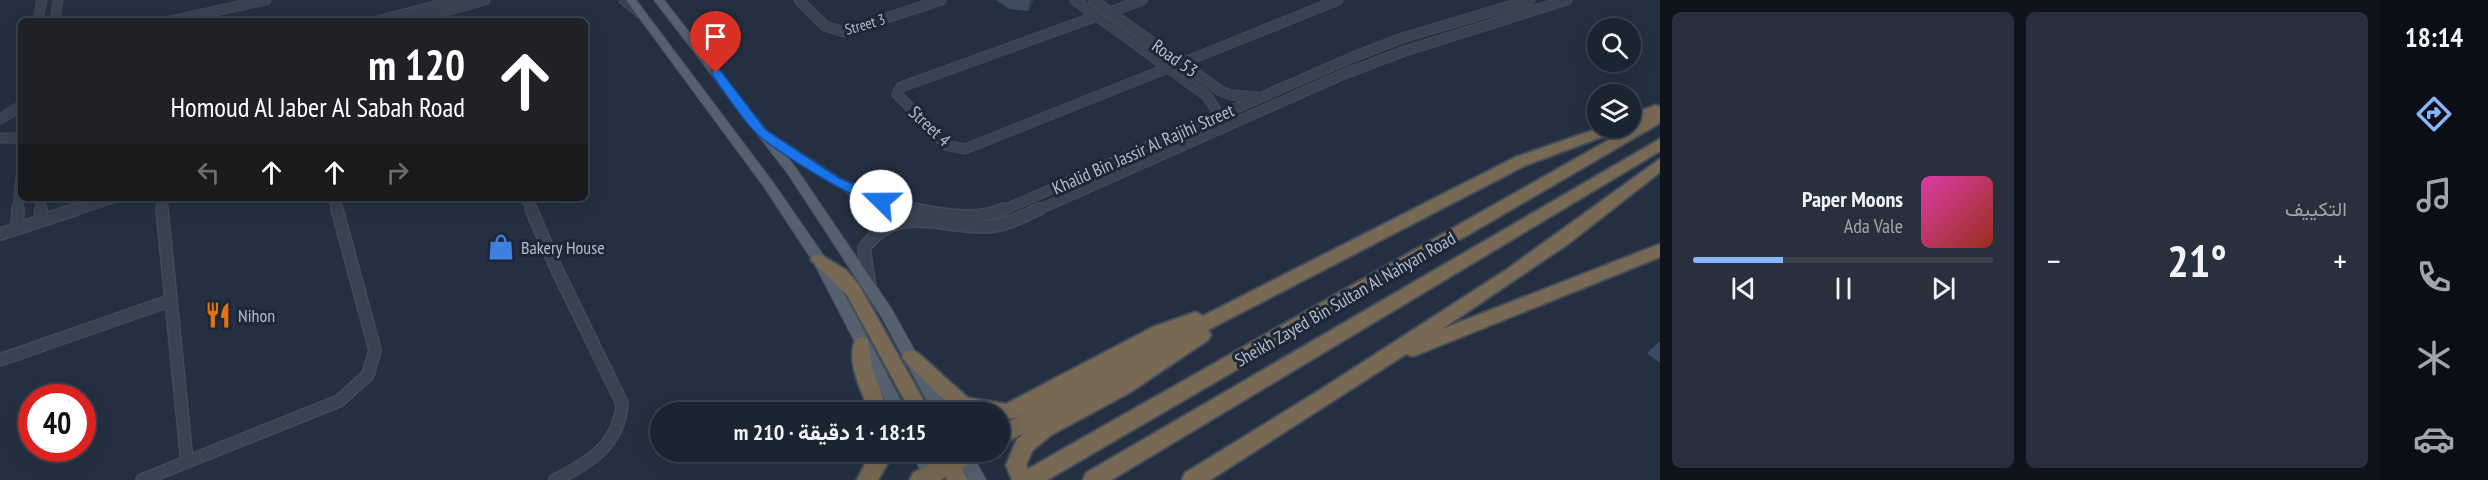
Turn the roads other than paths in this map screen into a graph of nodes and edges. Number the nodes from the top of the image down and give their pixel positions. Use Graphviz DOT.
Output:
graph roads {
  1 [pos="42,0"];
  2 [pos="58,0"];
  3 [pos="266,0"];
  4 [pos="456,0"];
  5 [pos="485,0"];
  6 [pos="624,0"];
  7 [pos="631,0"];
  8 [pos="659,0"];
  9 [pos="799,0"];
  10 [pos="941,0"];
  11 [pos="1075,0"];
  12 [pos="1093,0"];
  13 [pos="1142,0"];
  14 [pos="1338,0"];
  15 [pos="1567,0"];
  16 [pos="1526,1"];
  17 [pos="1536,10"];
  18 [pos="1110,12"];
  19 [pos="1097,16"];
  20 [pos="438,17"];
  21 [pos="39,18"];
  22 [pos="55,18"];
  23 [pos="184,18"];
  24 [pos="389,18"];
  25 [pos="645,18"];
  26 [pos="1390,42"];
  27 [pos="1405,51"];
  28 [pos="1182,63"];
  29 [pos="1168,68"];
  30 [pos="1212,84"];
  31 [pos="1198,89"];
  32 [pos="1263,96"];
  33 [pos="18,107"];
  34 [pos="1660,108"];
  35 [pos="1641,116"];
  36 [pos="1214,117"];
  37 [pos="1660,117"];
  38 [pos="0,119"];
  39 [pos="762,132"];
  40 [pos="0,138"];
  41 [pos="1587,138"];
  42 [pos="18,141"];
  43 [pos="1660,144"];
  44 [pos="1660,164"];
  45 [pos="1060,185"];
  46 [pos="848,188"];
  47 [pos="1068,198"];
  48 [pos="19,201"];
  49 [pos="41,201"];
  50 [pos="103,201"];
  51 [pos="161,201"];
  52 [pos="335,201"];
  53 [pos="527,201"];
  54 [pos="40,221"];
  55 [pos="17,228"];
  56 [pos="877,231"];
  57 [pos="0,234"];
  58 [pos="1660,250"];
  59 [pos="819,260"];
  60 [pos="870,288"];
  61 [pos="169,301"];
  62 [pos="1231,309"];
  63 [pos="862,344"];
  64 [pos="911,358"];
  65 [pos="0,360"];
  66 [pos="1379,363"];
  67 [pos="875,402"];
  68 [pos="894,402"];
  69 [pos="915,402"];
  70 [pos="935,402"];
  71 [pos="1010,431"];
  72 [pos="1255,441"];
  73 [pos="187,462"];
  74 [pos="878,462"];
  75 [pos="947,467"];
  76 [pos="1100,476"];
  77 [pos="142,480"];
  78 [pos="555,480"];
  79 [pos="867,480"];
  80 [pos="978,480"];
  81 [pos="1022,480"];
  82 [pos="1029,480"];
  83 [pos="1192,480"];
  84 [pos="1204,480"];
  1 -- 21 [label="street"];
  2 -- 22 [label="street"];
  3 -- 23 [label="street"];
  4 -- 24 [label="street"];
  5 -- 20 [label="street"];
  6 -- 25 [label="street"];
  7 -- 25 [label="main road"];
  8 -- 39 [label="main road"];
  9 -- 10 [label="street, Street 3"];
  11 -- 19 [label="street, Road 53"];
  12 -- 18 [label="street, Road 53"];
  13 -- 18 [label="street"];
  14 -- 28 [label="street"];
  15 -- 17 [label="street, Khalid Bin Jassir Al Rajihi Street"];
  16 -- 17 [label="street"];
  16 -- 26 [label="street, Khalid Bin Jassir Al Rajihi Street"];
  17 -- 27 [label="street, Khalid Bin Jassir Al Rajihi Street"];
  18 -- 28 [label="street, Road 53"];
  19 -- 29 [label="street, Road 53"];
  19 -- 29 [label="street, Street 4"];
  25 -- 59 [label="main road"];
  26 -- 27 [label="street"];
  26 -- 32 [label="street, Khalid Bin Jassir Al Rajihi Street"];
  27 -- 47 [label="street, Khalid Bin Jassir Al Rajihi Street"];
  28 -- 30 [label="street, Road 53"];
  29 -- 31 [label="street, Road 53"];
  30 -- 31 [label="street"];
  30 -- 32 [label="street, Road 53"];
  31 -- 36 [label="street, Road 53"];
  32 -- 36 [label="street, Khalid Bin Jassir Al Rajihi Street"];
  33 -- 38 [label="street"];
  34 -- 35 [label="highway"];
  36 -- 45 [label="street, Khalid Bin Jassir Al Rajihi Street"];
  37 -- 82 [label="highway, Sheikh Zayed Bin Sultan Al Nahyan Road"];
  39 -- 46 [label="street, Khalid Bin Jassir Al Rajihi Street"];
  39 -- 60 [label="main road"];
  40 -- 42 [label="street"];
  41 -- 62 [label="highway"];
  43 -- 76 [label="highway, Sheikh Zayed Bin Sultan Al Nahyan Road"];
  44 -- 66 [label="highway"];
  45 -- 46 [label="street, Khalid Bin Jassir Al Rajihi Street"];
  45 -- 47 [label="street"];
  46 -- 56 [label="street"];
  47 -- 56 [label="street, Khalid Bin Jassir Al Rajihi Street"];
  48 -- 55 [label="street"];
  49 -- 54 [label="street"];
  50 -- 54 [label="street"];
  51 -- 61 [label="street"];
  52 -- 73 [label="street"];
  53 -- 78 [label="street"];
  54 -- 55 [label="street"];
  55 -- 57 [label="street"];
  56 -- 60 [label="street"];
  58 -- 66 [label="highway"];
  59 -- 63 [label="main road"];
  59 -- 69 [label="highway"];
  60 -- 64 [label="main road"];
  61 -- 65 [label="street"];
  61 -- 73 [label="street"];
  62 -- 64 [label="highway"];
  62 -- 71 [label="highway"];
  62 -- 81 [label="highway"];
  63 -- 67 [label="highway"];
  63 -- 68 [label="main road"];
  64 -- 70 [label="main road"];
  66 -- 72 [label="highway"];
  72 -- 83 [label="highway"];
  72 -- 84 [label="highway"];
  73 -- 77 [label="street"];
  74 -- 79 [label="highway"];
  75 -- 80 [label="main road"];
}
